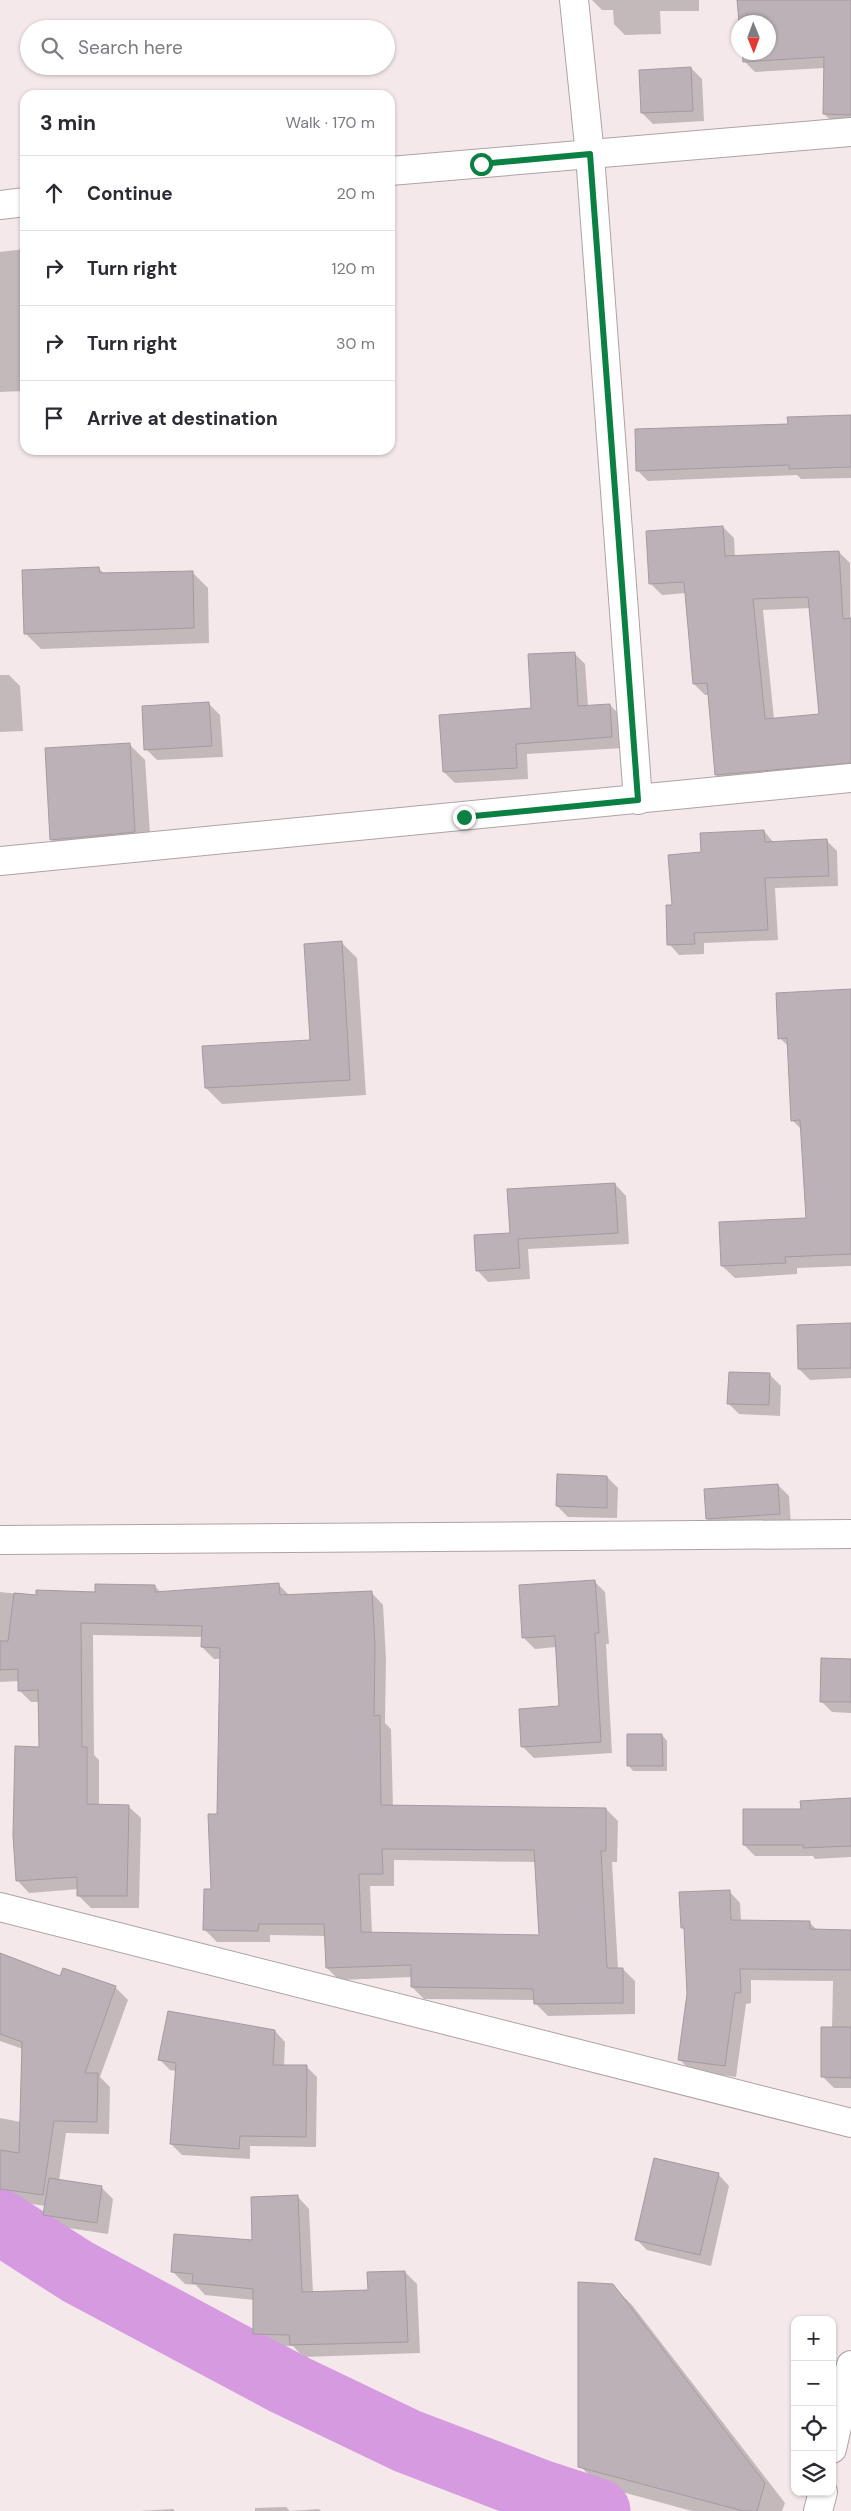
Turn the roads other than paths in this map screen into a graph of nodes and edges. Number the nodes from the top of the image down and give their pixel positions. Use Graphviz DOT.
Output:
graph roads {
  1 [pos="574,0"];
  2 [pos="851,132"];
  3 [pos="590,154"];
  4 [pos="395,172"];
  5 [pos="20,202"];
  6 [pos="0,204"];
  7 [pos="851,778"];
  8 [pos="638,800"];
  9 [pos="0,861"];
  10 [pos="851,1534"];
  11 [pos="0,1540"];
  12 [pos="0,1907"];
  13 [pos="851,2123"];
  14 [pos="851,2365"];
  15 [pos="836,2431"];
  16 [pos="821,2496"];
  17 [pos="818,2511"];
  1 -- 3 [label="street"];
  2 -- 3 [label="street"];
  3 -- 4 [label="street"];
  3 -- 8 [label="street"];
  5 -- 6 [label="street"];
  7 -- 8 [label="street"];
  8 -- 9 [label="street"];
  10 -- 11 [label="street"];
  12 -- 13 [label="street"];
  14 -- 15 [label="street"];
  16 -- 17 [label="street"];
}
